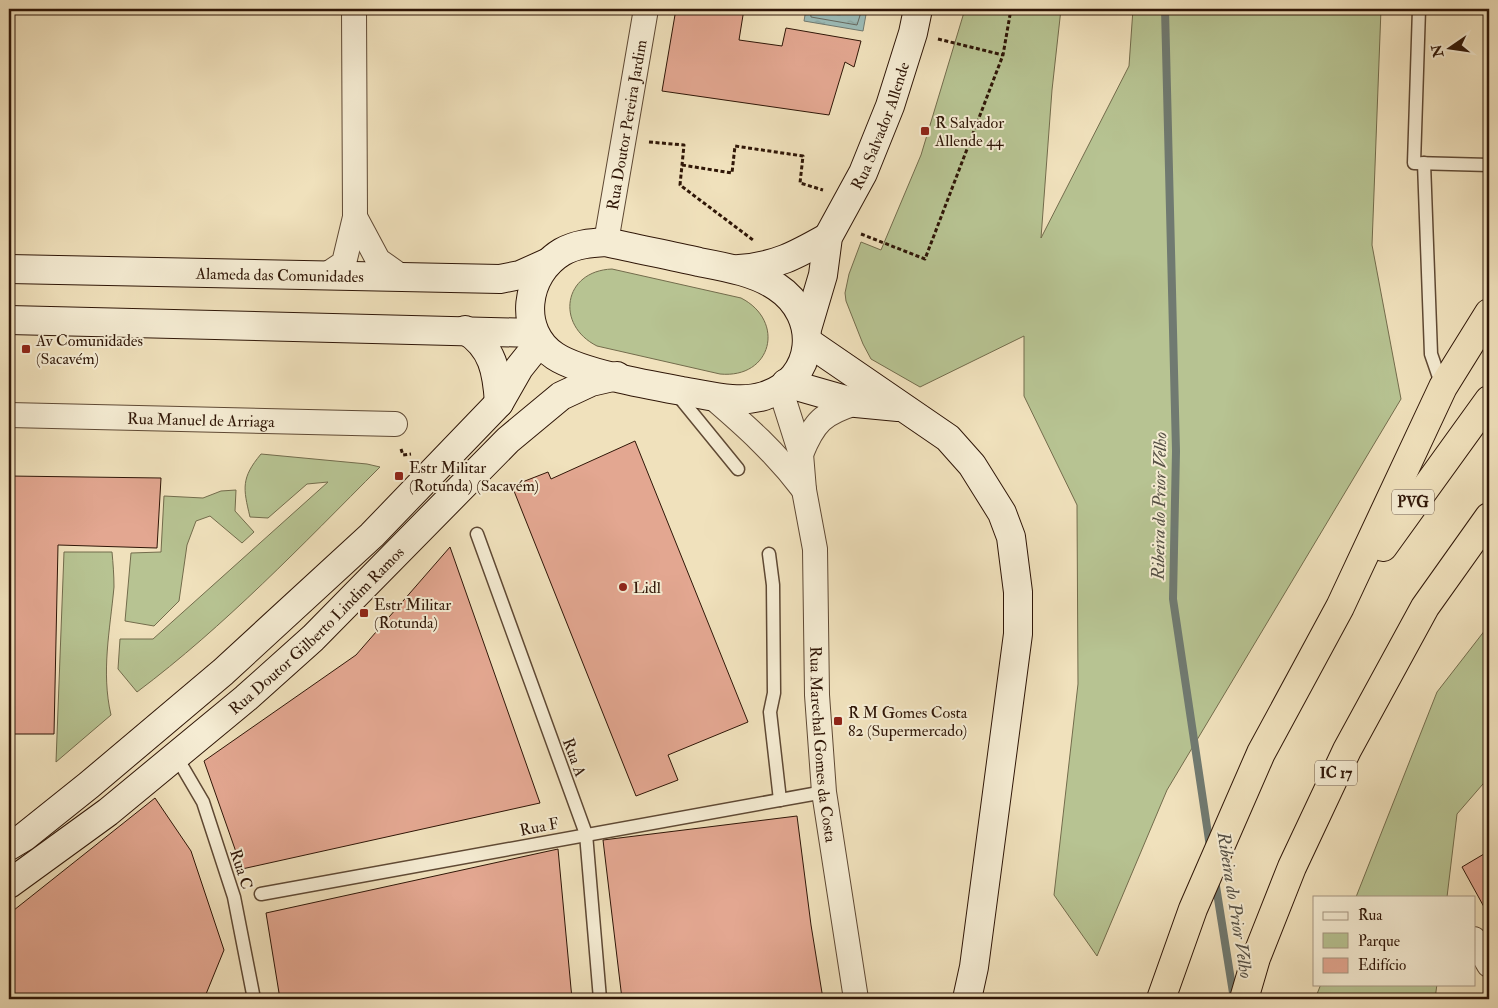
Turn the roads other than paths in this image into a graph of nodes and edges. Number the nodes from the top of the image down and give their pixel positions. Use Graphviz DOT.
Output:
graph roads {
  1 [pos="354,9"];
  2 [pos="646,9"];
  3 [pos="1419,9"];
  4 [pos="916,21"];
  5 [pos="1424,163"];
  6 [pos="1489,165"];
  7 [pos="355,217"];
  8 [pos="828,237"];
  9 [pos="606,242"];
  10 [pos="550,262"];
  11 [pos="747,268"];
  12 [pos="9,269"];
  13 [pos="326,275"];
  14 [pos="402,277"];
  15 [pos="1489,313"];
  16 [pos="9,320"];
  17 [pos="465,330"];
  18 [pos="808,335"];
  19 [pos="537,338"];
  20 [pos="617,376"];
  21 [pos="783,386"];
  22 [pos="1443,387"];
  23 [pos="673,389"];
  24 [pos="711,396"];
  25 [pos="1489,400"];
  26 [pos="856,402"];
  27 [pos="499,403"];
  28 [pos="900,407"];
  29 [pos="9,414"];
  30 [pos="395,424"];
  31 [pos="801,454"];
  32 [pos="738,469"];
  33 [pos="804,490"];
  34 [pos="1489,517"];
  35 [pos="477,534"];
  36 [pos="770,554"];
  37 [pos="1340,607"];
  38 [pos="176,756"];
  39 [pos="824,792"];
  40 [pos="780,800"];
  41 [pos="586,834"];
  42 [pos="9,846"];
  43 [pos="9,884"];
  44 [pos="261,894"];
  45 [pos="1476,942"];
  46 [pos="1489,965"];
  47 [pos="974,967"];
  48 [pos="254,999"];
  49 [pos="600,999"];
  50 [pos="856,999"];
  51 [pos="967,999"];
  52 [pos="978,999"];
  53 [pos="1162,999"];
  54 [pos="1244,999"];
  1 -- 7 [label="street"];
  2 -- 9 [label="street, Rua Doutor Pereira Jardim"];
  3 -- 5 [label="lane"];
  4 -- 8 [label="street, Rua Salvador Allende"];
  5 -- 6 [label="lane"];
  5 -- 22 [label="lane"];
  7 -- 13 [label="street"];
  7 -- 14 [label="street"];
  8 -- 11 [label="street"];
  8 -- 18 [label="street"];
  9 -- 10 [label="street"];
  9 -- 11 [label="street"];
  10 -- 14 [label="street, Alameda das Comunidades"];
  10 -- 19 [label="street"];
  11 -- 18 [label="street"];
  12 -- 13 [label="street, Alameda das Comunidades"];
  13 -- 14 [label="street, Alameda das Comunidades"];
  15 -- 22 [label="highway"];
  16 -- 17 [label="street"];
  17 -- 19 [label="street"];
  17 -- 27 [label="street"];
  18 -- 21 [label="street"];
  18 -- 28 [label="street"];
  19 -- 20 [label="street"];
  19 -- 27 [label="street, Rua Doutor Gilberto Lindim Ramos"];
  20 -- 23 [label="street"];
  20 -- 38 [label="street, Rua Doutor Gilberto Lindim Ramos"];
  21 -- 24 [label="street"];
  21 -- 26 [label="street"];
  21 -- 31 [label="street, Rua Marechal Gomes da Costa"];
  22 -- 37 [label="highway"];
  23 -- 24 [label="street"];
  23 -- 32 [label="lane"];
  24 -- 33 [label="street, Rua Marechal Gomes da Costa"];
  25 -- 37 [label="highway, PVG"];
  26 -- 28 [label="street"];
  26 -- 31 [label="street, Rua Marechal Gomes da Costa"];
  27 -- 42 [label="street, Rua Doutor Gilberto Lindim Ramos"];
  28 -- 47 [label="street"];
  29 -- 30 [label="street, Rua Manuel de Arriaga"];
  31 -- 33 [label="street, Rua Marechal Gomes da Costa"];
  33 -- 39 [label="street, Rua Marechal Gomes da Costa"];
  34 -- 54 [label="highway, IC 17"];
  35 -- 41 [label="lane, Rua A"];
  36 -- 40 [label="lane"];
  37 -- 53 [label="highway"];
  38 -- 43 [label="street, Rua Doutor Gilberto Lindim Ramos"];
  38 -- 48 [label="lane, Rua C"];
  39 -- 40 [label="lane, Rua F"];
  39 -- 50 [label="street, Rua Marechal Gomes da Costa"];
  40 -- 41 [label="lane, Rua F"];
  41 -- 44 [label="lane, Rua F"];
  41 -- 49 [label="lane, Rua A"];
  45 -- 46 [label="street"];
  47 -- 51 [label="street"];
  47 -- 52 [label="street"];
}
